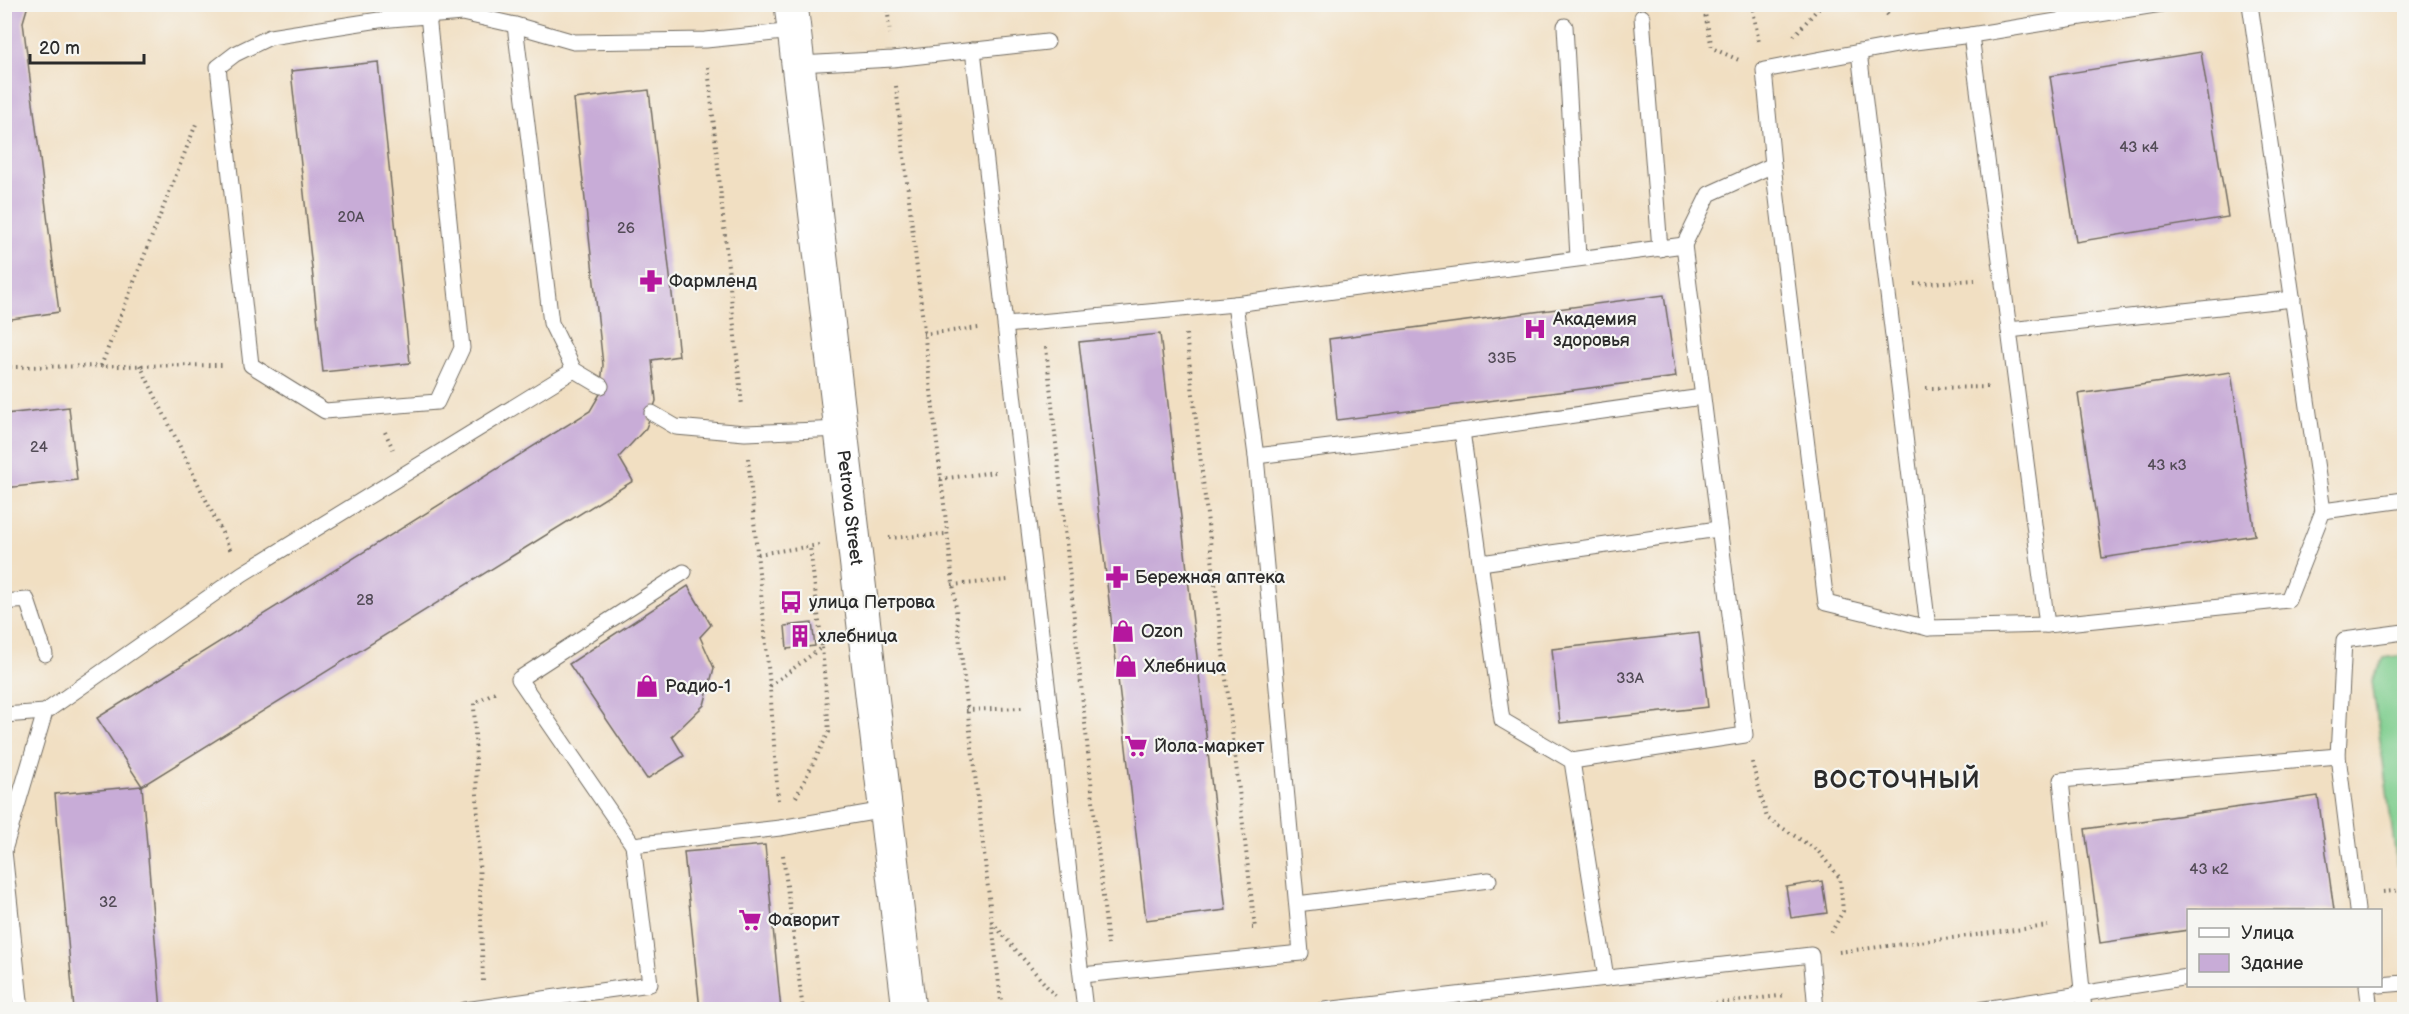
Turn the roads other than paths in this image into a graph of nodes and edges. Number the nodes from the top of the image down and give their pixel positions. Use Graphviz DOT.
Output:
graph roads {
  1 [pos="2161,4"];
  2 [pos="2250,4"];
  3 [pos="460,9"];
  4 [pos="428,15"];
  5 [pos="1642,17"];
  6 [pos="792,18"];
  7 [pos="515,25"];
  8 [pos="1565,26"];
  9 [pos="1971,35"];
  10 [pos="1047,42"];
  11 [pos="974,50"];
  12 [pos="1859,52"];
  13 [pos="799,64"];
  14 [pos="1773,165"];
  15 [pos="1684,245"];
  16 [pos="1660,249"];
  17 [pos="1578,257"];
  18 [pos="2293,298"];
  19 [pos="1235,304"];
  20 [pos="1006,325"];
  21 [pos="2009,330"];
  22 [pos="574,370"];
  23 [pos="601,386"];
  24 [pos="1702,397"];
  25 [pos="652,413"];
  26 [pos="842,429"];
  27 [pos="1462,431"];
  28 [pos="1256,456"];
  29 [pos="2404,500"];
  30 [pos="2323,511"];
  31 [pos="1718,529"];
  32 [pos="1481,563"];
  33 [pos="684,572"];
  34 [pos="4,603"];
  35 [pos="2047,625"];
  36 [pos="1928,628"];
  37 [pos="2404,632"];
  38 [pos="45,654"];
  39 [pos="45,712"];
  40 [pos="4,716"];
  41 [pos="2338,756"];
  42 [pos="1572,761"];
  43 [pos="885,810"];
  44 [pos="633,845"];
  45 [pos="4,850"];
  46 [pos="1489,880"];
  47 [pos="1297,904"];
  48 [pos="7,908"];
  49 [pos="2357,909"];
  50 [pos="1082,975"];
  51 [pos="2187,977"];
  52 [pos="1606,978"];
  53 [pos="2404,983"];
  54 [pos="2382,985"];
  55 [pos="2373,987"];
  56 [pos="2083,992"];
  57 [pos="2017,1006"];
  58 [pos="1353,1008"];
  59 [pos="21,1010"];
  60 [pos="465,1010"];
  61 [pos="909,1010"];
  62 [pos="1085,1010"];
  63 [pos="1324,1010"];
  64 [pos="1816,1010"];
  65 [pos="1977,1010"];
  66 [pos="2084,1010"];
  67 [pos="2370,1010"];
  1 -- 9 [label="lane"];
  2 -- 18 [label="lane"];
  3 -- 4 [label="lane"];
  3 -- 7 [label="lane"];
  4 -- 4 [label="lane"];
  5 -- 16 [label="lane"];
  6 -- 7 [label="lane"];
  6 -- 13 [label="main road, Petrova Street"];
  7 -- 22 [label="lane"];
  8 -- 17 [label="lane"];
  9 -- 12 [label="lane"];
  9 -- 21 [label="lane"];
  10 -- 11 [label="lane"];
  11 -- 13 [label="lane"];
  11 -- 20 [label="lane"];
  12 -- 14 [label="lane"];
  12 -- 36 [label="lane"];
  13 -- 26 [label="main road, Petrova Street"];
  14 -- 15 [label="lane"];
  14 -- 36 [label="lane"];
  15 -- 16 [label="lane"];
  15 -- 24 [label="lane"];
  16 -- 17 [label="lane"];
  17 -- 19 [label="lane"];
  18 -- 21 [label="lane"];
  18 -- 30 [label="lane"];
  19 -- 20 [label="lane"];
  19 -- 28 [label="lane"];
  20 -- 50 [label="lane"];
  21 -- 35 [label="lane"];
  22 -- 23 [label="lane"];
  22 -- 39 [label="lane"];
  24 -- 27 [label="lane"];
  24 -- 31 [label="lane"];
  25 -- 26 [label="lane"];
  26 -- 43 [label="main road, Petrova Street"];
  27 -- 28 [label="lane"];
  27 -- 32 [label="lane"];
  28 -- 47 [label="lane"];
  29 -- 30 [label="lane"];
  30 -- 35 [label="lane"];
  31 -- 32 [label="lane"];
  31 -- 42 [label="lane"];
  32 -- 42 [label="lane"];
  33 -- 44 [label="lane"];
  34 -- 38 [label="lane"];
  35 -- 36 [label="lane"];
  37 -- 41 [label="lane"];
  39 -- 40 [label="lane"];
  39 -- 45 [label="lane"];
  41 -- 49 [label="lane"];
  41 -- 56 [label="lane"];
  42 -- 52 [label="lane"];
  43 -- 44 [label="lane"];
  43 -- 61 [label="main road, Petrova Street"];
  44 -- 60 [label="lane"];
  45 -- 48 [label="lane"];
  46 -- 47 [label="lane"];
  47 -- 50 [label="lane"];
  48 -- 59 [label="lane"];
  50 -- 62 [label="lane"];
  51 -- 56 [label="lane"];
  52 -- 58 [label="lane"];
  52 -- 64 [label="lane"];
  53 -- 54 [label="lane"];
  55 -- 67 [label="lane"];
  56 -- 57 [label="lane"];
  56 -- 66 [label="lane"];
  57 -- 65 [label="lane"];
  58 -- 63 [label="lane"];
}
